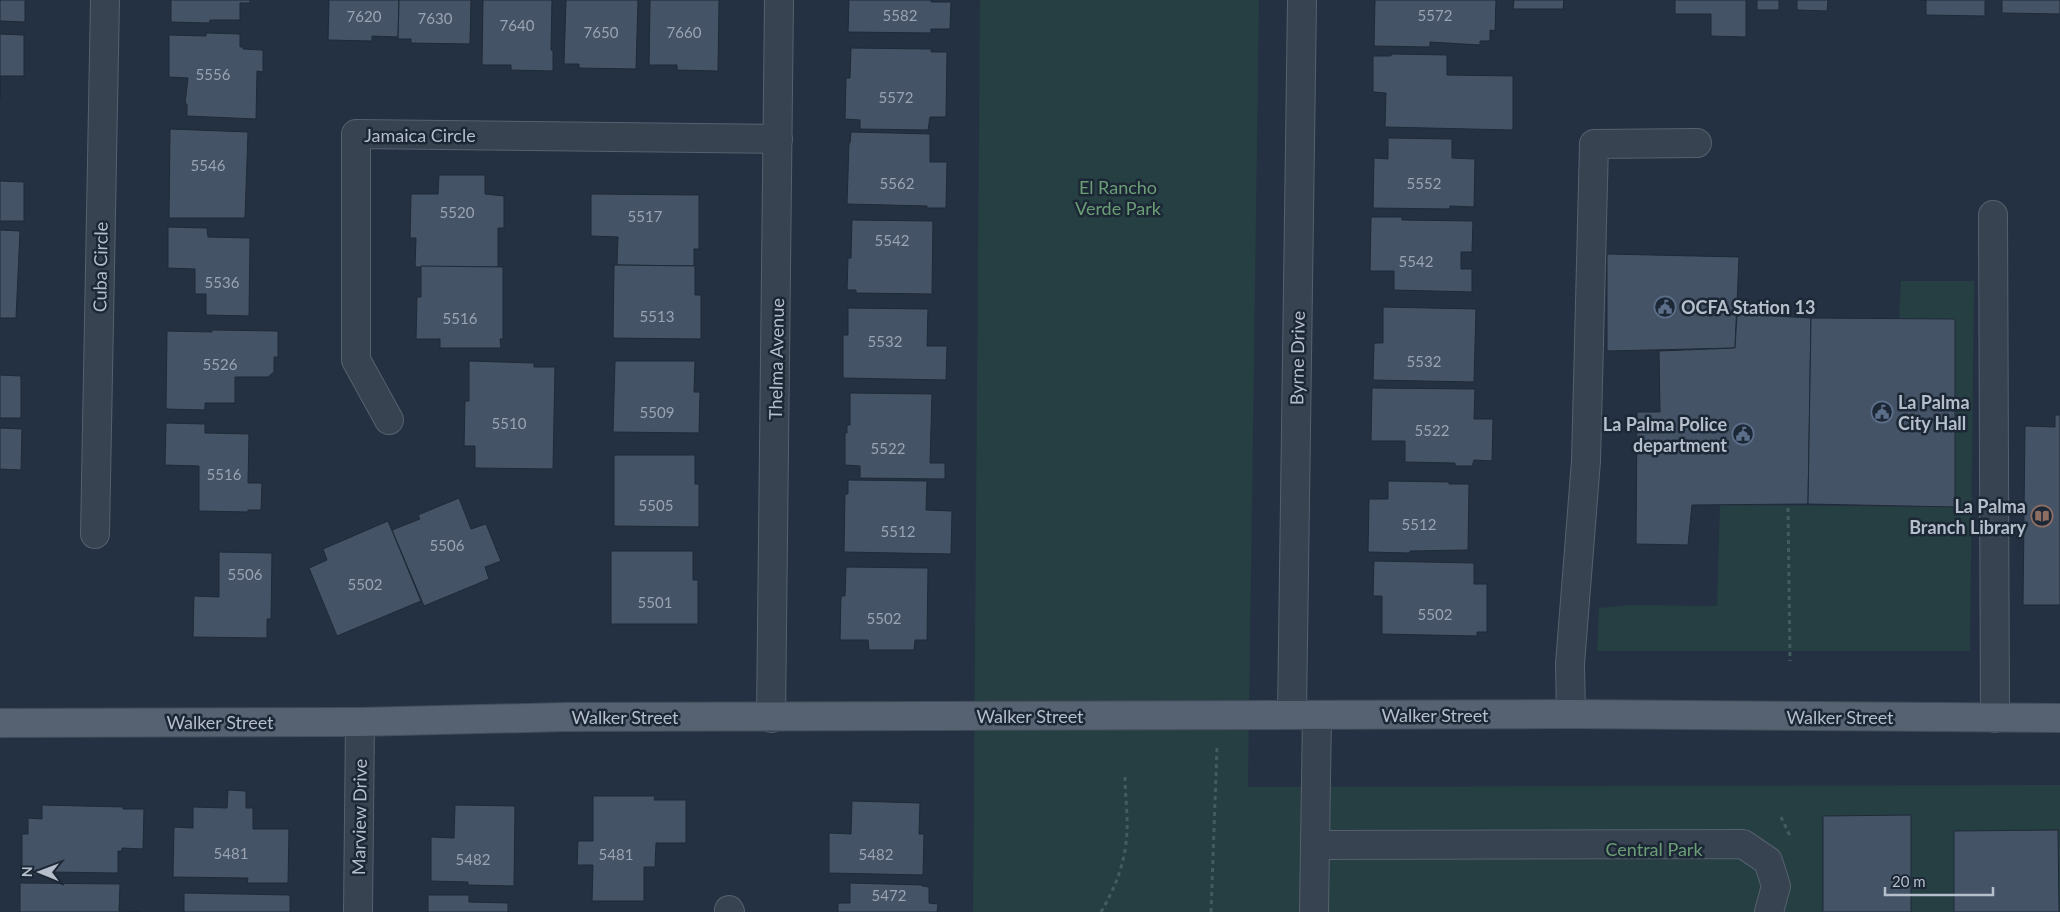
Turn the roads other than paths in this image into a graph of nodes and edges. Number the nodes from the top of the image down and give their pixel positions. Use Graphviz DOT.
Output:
graph roads {
  1 [pos="105,0"];
  2 [pos="779,0"];
  3 [pos="1302,0"];
  4 [pos="778,139"];
  5 [pos="1697,143"];
  6 [pos="1993,215"];
  7 [pos="389,420"];
  8 [pos="95,534"];
  9 [pos="1571,714"];
  10 [pos="1304,715"];
  11 [pos="771,718"];
  12 [pos="1995,718"];
  13 [pos="2060,718"];
  14 [pos="360,722"];
  15 [pos="0,723"];
  16 [pos="1315,845"];
  17 [pos="358,912"];
  18 [pos="1314,912"];
  19 [pos="1769,912"];
  1 -- 8 [label="street, Cuba Circle"];
  2 -- 4 [label="street, Thelma Avenue"];
  3 -- 10 [label="street, Byrne Drive"];
  4 -- 7 [label="street, Jamaica Circle"];
  4 -- 11 [label="street, Thelma Avenue"];
  5 -- 9 [label="street"];
  6 -- 12 [label="street"];
  9 -- 10 [label="main road, Walker Street"];
  9 -- 12 [label="main road, Walker Street"];
  10 -- 11 [label="main road, Walker Street"];
  10 -- 16 [label="street, Byrne Drive"];
  11 -- 14 [label="main road, Walker Street"];
  12 -- 13 [label="main road, Walker Street"];
  14 -- 15 [label="main road, Walker Street"];
  14 -- 17 [label="street, Marview Drive"];
  16 -- 18 [label="street, Byrne Drive"];
  16 -- 19 [label="street"];
}
